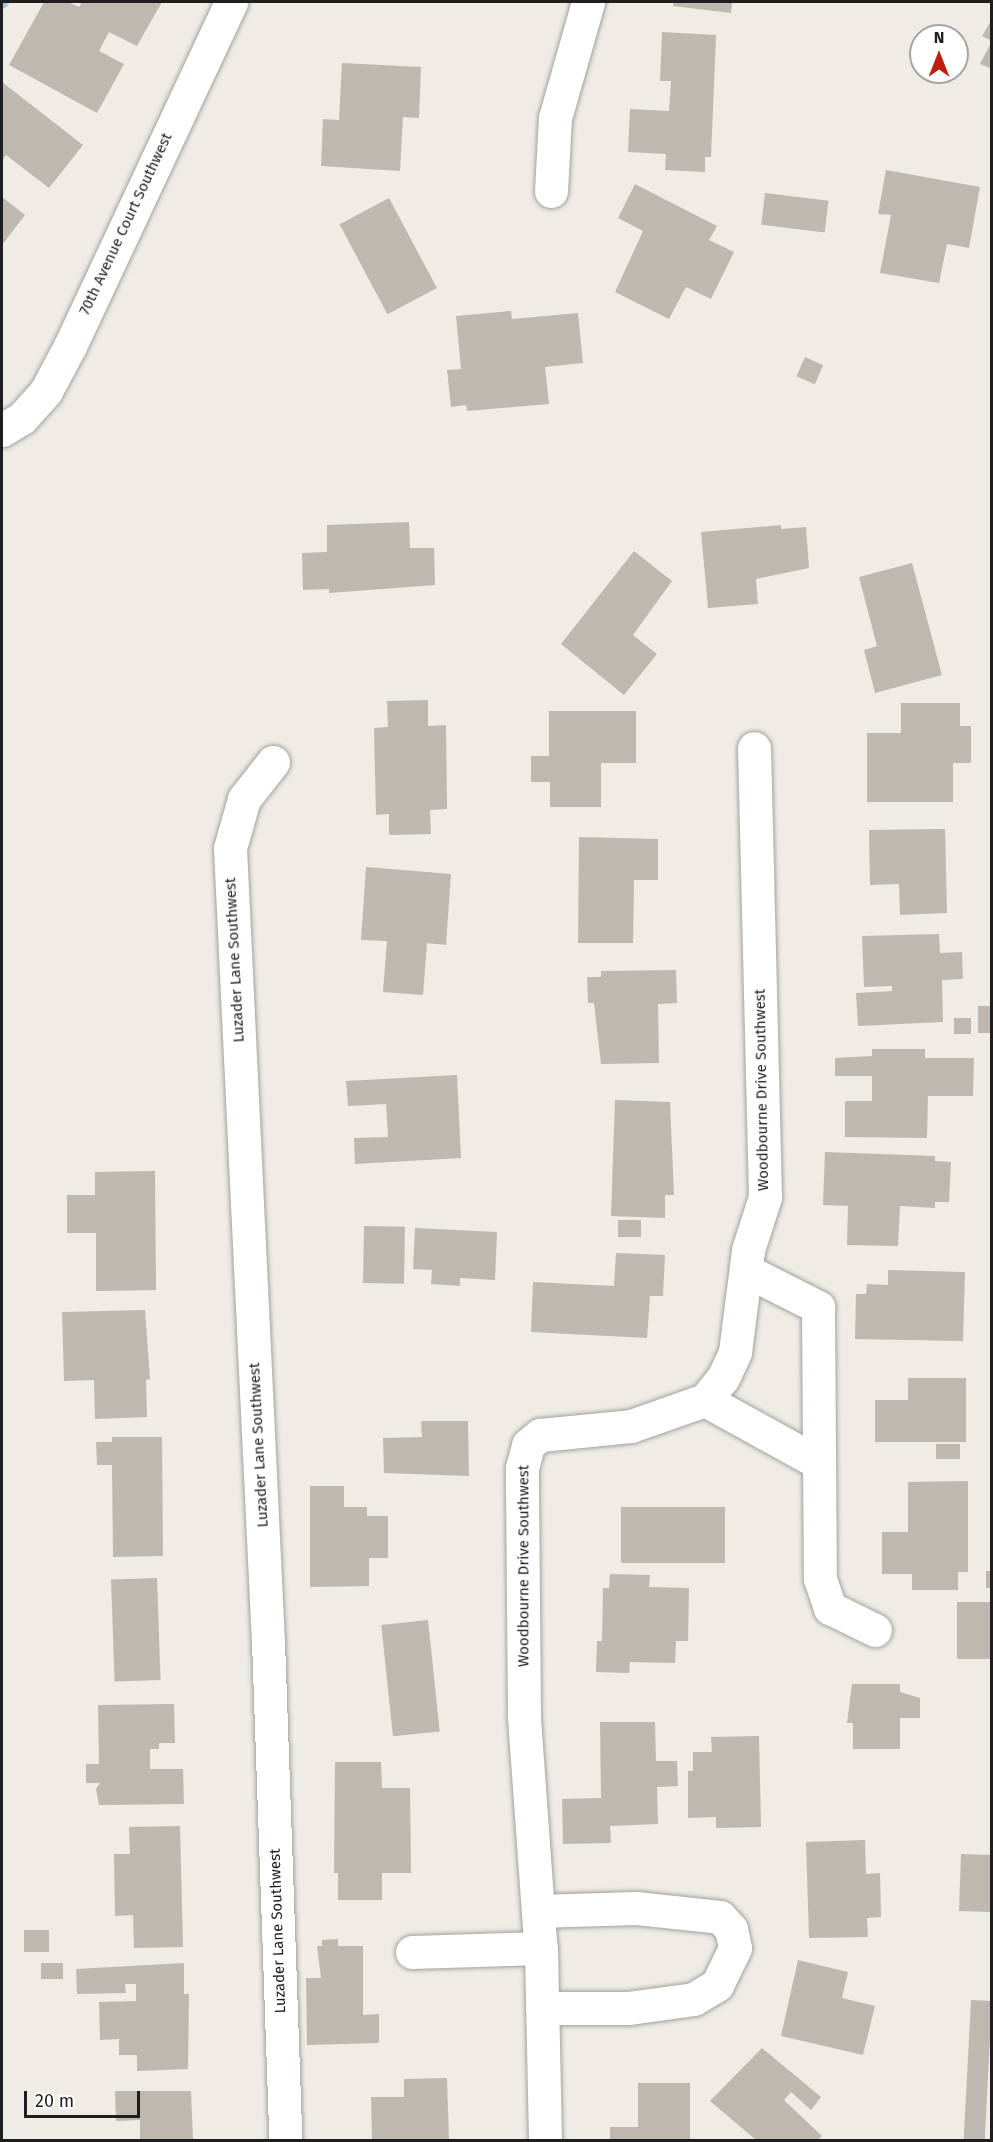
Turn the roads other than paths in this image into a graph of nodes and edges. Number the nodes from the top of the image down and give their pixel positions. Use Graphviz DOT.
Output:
graph roads {
  1 [pos="231,2"];
  2 [pos="588,2"];
  3 [pos="551,191"];
  4 [pos="2,430"];
  5 [pos="754,748"];
  6 [pos="273,762"];
  7 [pos="747,1271"];
  8 [pos="705,1400"];
  9 [pos="819,1463"];
  10 [pos="875,1630"];
  11 [pos="538,1911"];
  12 [pos="541,1948"];
  13 [pos="412,1952"];
  14 [pos="542,2007"];
  15 [pos="285,2140"];
  16 [pos="545,2140"];
  1 -- 4 [label="street, 70th Avenue Court Southwest"];
  2 -- 3 [label="street"];
  5 -- 7 [label="street, Woodbourne Drive Southwest"];
  6 -- 15 [label="street, Luzader Lane Southwest"];
  7 -- 8 [label="street, Woodbourne Drive Southwest"];
  7 -- 9 [label="street"];
  8 -- 9 [label="street"];
  8 -- 11 [label="street, Woodbourne Drive Southwest"];
  9 -- 10 [label="street"];
  11 -- 12 [label="street, Woodbourne Drive Southwest"];
  11 -- 14 [label="street"];
  12 -- 13 [label="street"];
  12 -- 14 [label="street, Woodbourne Drive Southwest"];
  14 -- 16 [label="street, Woodbourne Drive Southwest"];
}
